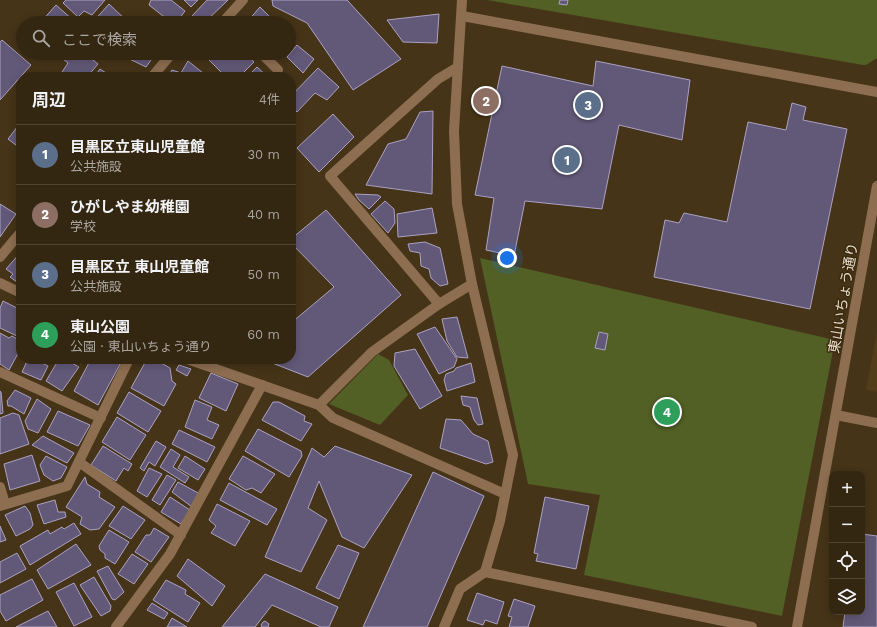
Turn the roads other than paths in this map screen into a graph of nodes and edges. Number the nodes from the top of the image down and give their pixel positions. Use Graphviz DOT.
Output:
graph roads {
  1 [pos="243,0"];
  2 [pos="462,0"];
  3 [pos="230,16"];
  4 [pos="462,16"];
  5 [pos="166,60"];
  6 [pos="268,60"];
  7 [pos="458,67"];
  8 [pos="278,70"];
  9 [pos="156,72"];
  10 [pos="877,92"];
  11 [pos="877,186"];
  12 [pos="16,238"];
  13 [pos="0,257"];
  14 [pos="0,283"];
  15 [pos="472,284"];
  16 [pos="16,290"];
  17 [pos="439,304"];
  18 [pos="127,364"];
  19 [pos="201,364"];
  20 [pos="0,372"];
  21 [pos="262,385"];
  22 [pos="319,405"];
  23 [pos="836,415"];
  24 [pos="101,418"];
  25 [pos="877,423"];
  26 [pos="79,462"];
  27 [pos="0,487"];
  28 [pos="505,494"];
  29 [pos="3,505"];
  30 [pos="181,535"];
  31 [pos="485,572"];
  32 [pos="116,627"];
  33 [pos="444,627"];
  34 [pos="752,627"];
  35 [pos="797,627"];
  1 -- 3 [label="street"];
  2 -- 4 [label="street"];
  4 -- 7 [label="street"];
  4 -- 10 [label="street"];
  5 -- 9 [label="street"];
  6 -- 8 [label="street"];
  7 -- 15 [label="street"];
  7 -- 17 [label="street"];
  11 -- 23 [label="street, 東山いちょう通り"];
  12 -- 13 [label="street"];
  14 -- 16 [label="street"];
  15 -- 17 [label="street"];
  15 -- 28 [label="street"];
  17 -- 22 [label="street"];
  18 -- 24 [label="street"];
  19 -- 21 [label="street"];
  20 -- 24 [label="street"];
  21 -- 22 [label="street"];
  21 -- 30 [label="street"];
  22 -- 28 [label="street"];
  23 -- 25 [label="street"];
  23 -- 35 [label="street, 東山いちょう通り"];
  24 -- 26 [label="street"];
  26 -- 29 [label="street"];
  26 -- 30 [label="street"];
  27 -- 29 [label="street"];
  28 -- 31 [label="street"];
  30 -- 32 [label="street"];
  31 -- 33 [label="street"];
  31 -- 34 [label="street"];
}
